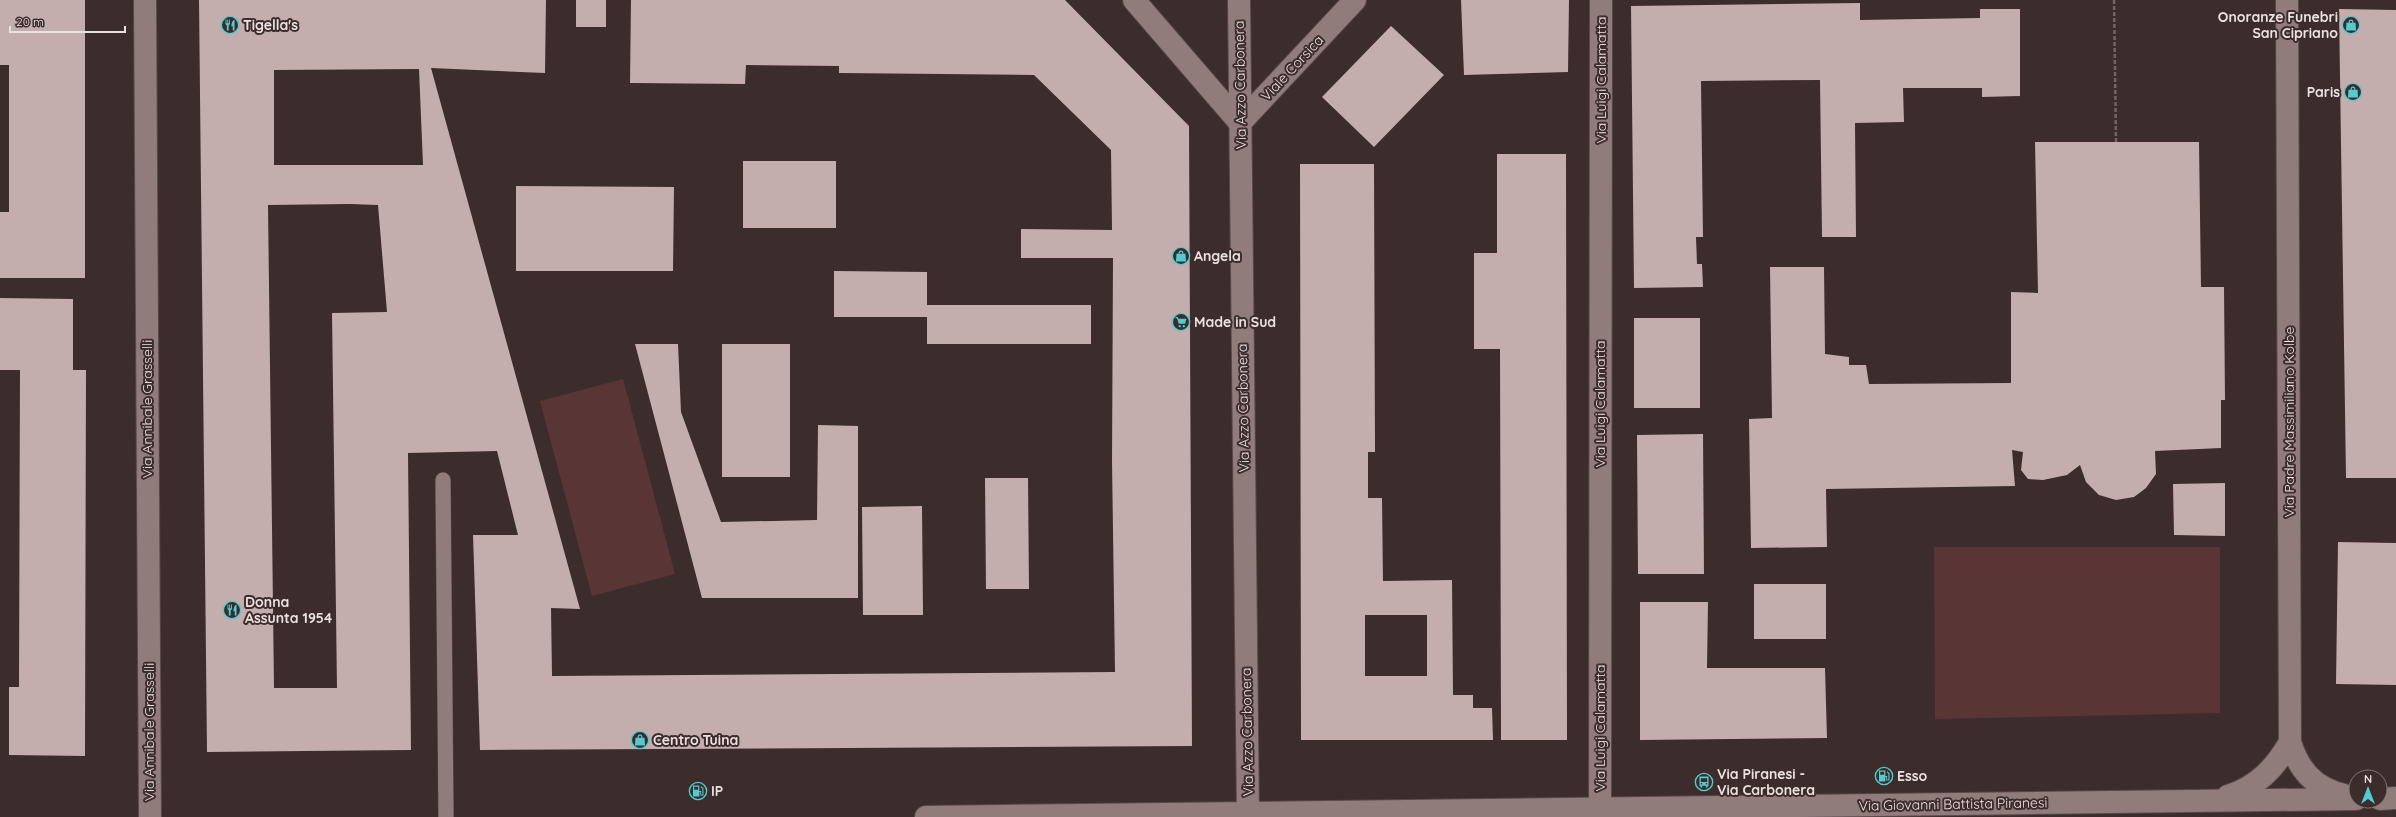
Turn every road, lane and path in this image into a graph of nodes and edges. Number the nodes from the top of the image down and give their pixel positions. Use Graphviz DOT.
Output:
graph roads {
  1 [pos="145,0"];
  2 [pos="1134,0"];
  3 [pos="1238,0"];
  4 [pos="1355,0"];
  5 [pos="1601,0"];
  6 [pos="2114,0"];
  7 [pos="2287,0"];
  8 [pos="1240,123"];
  9 [pos="2116,142"];
  10 [pos="443,480"];
  11 [pos="2290,742"];
  12 [pos="2348,796"];
  13 [pos="2348,798"];
  14 [pos="2212,801"];
  15 [pos="1600,808"];
  16 [pos="1248,815"];
  17 [pos="150,817"];
  18 [pos="446,817"];
  19 [pos="926,817"];
  1 -- 17 [label="street, Via Annibale Grasselli"];
  2 -- 8 [label="street"];
  3 -- 8 [label="street, Via Azzo Carbonera"];
  4 -- 8 [label="street, Viale Corsica"];
  5 -- 15 [label="street, Via Luigi Calamatta"];
  6 -- 9 [label="path"];
  7 -- 11 [label="street, Via Padre Massimiliano Kolbe"];
  8 -- 16 [label="street, Via Azzo Carbonera"];
  10 -- 18 [label="lane"];
  11 -- 12 [label="street, Via Giovanni Battista Piranesi"];
  11 -- 14 [label="street"];
  13 -- 14 [label="street, Via Giovanni Battista Piranesi"];
  14 -- 15 [label="street, Via Giovanni Battista Piranesi"];
  15 -- 16 [label="street, Via Giovanni Battista Piranesi"];
  16 -- 19 [label="street, Via Giovanni Battista Piranesi"];
}
